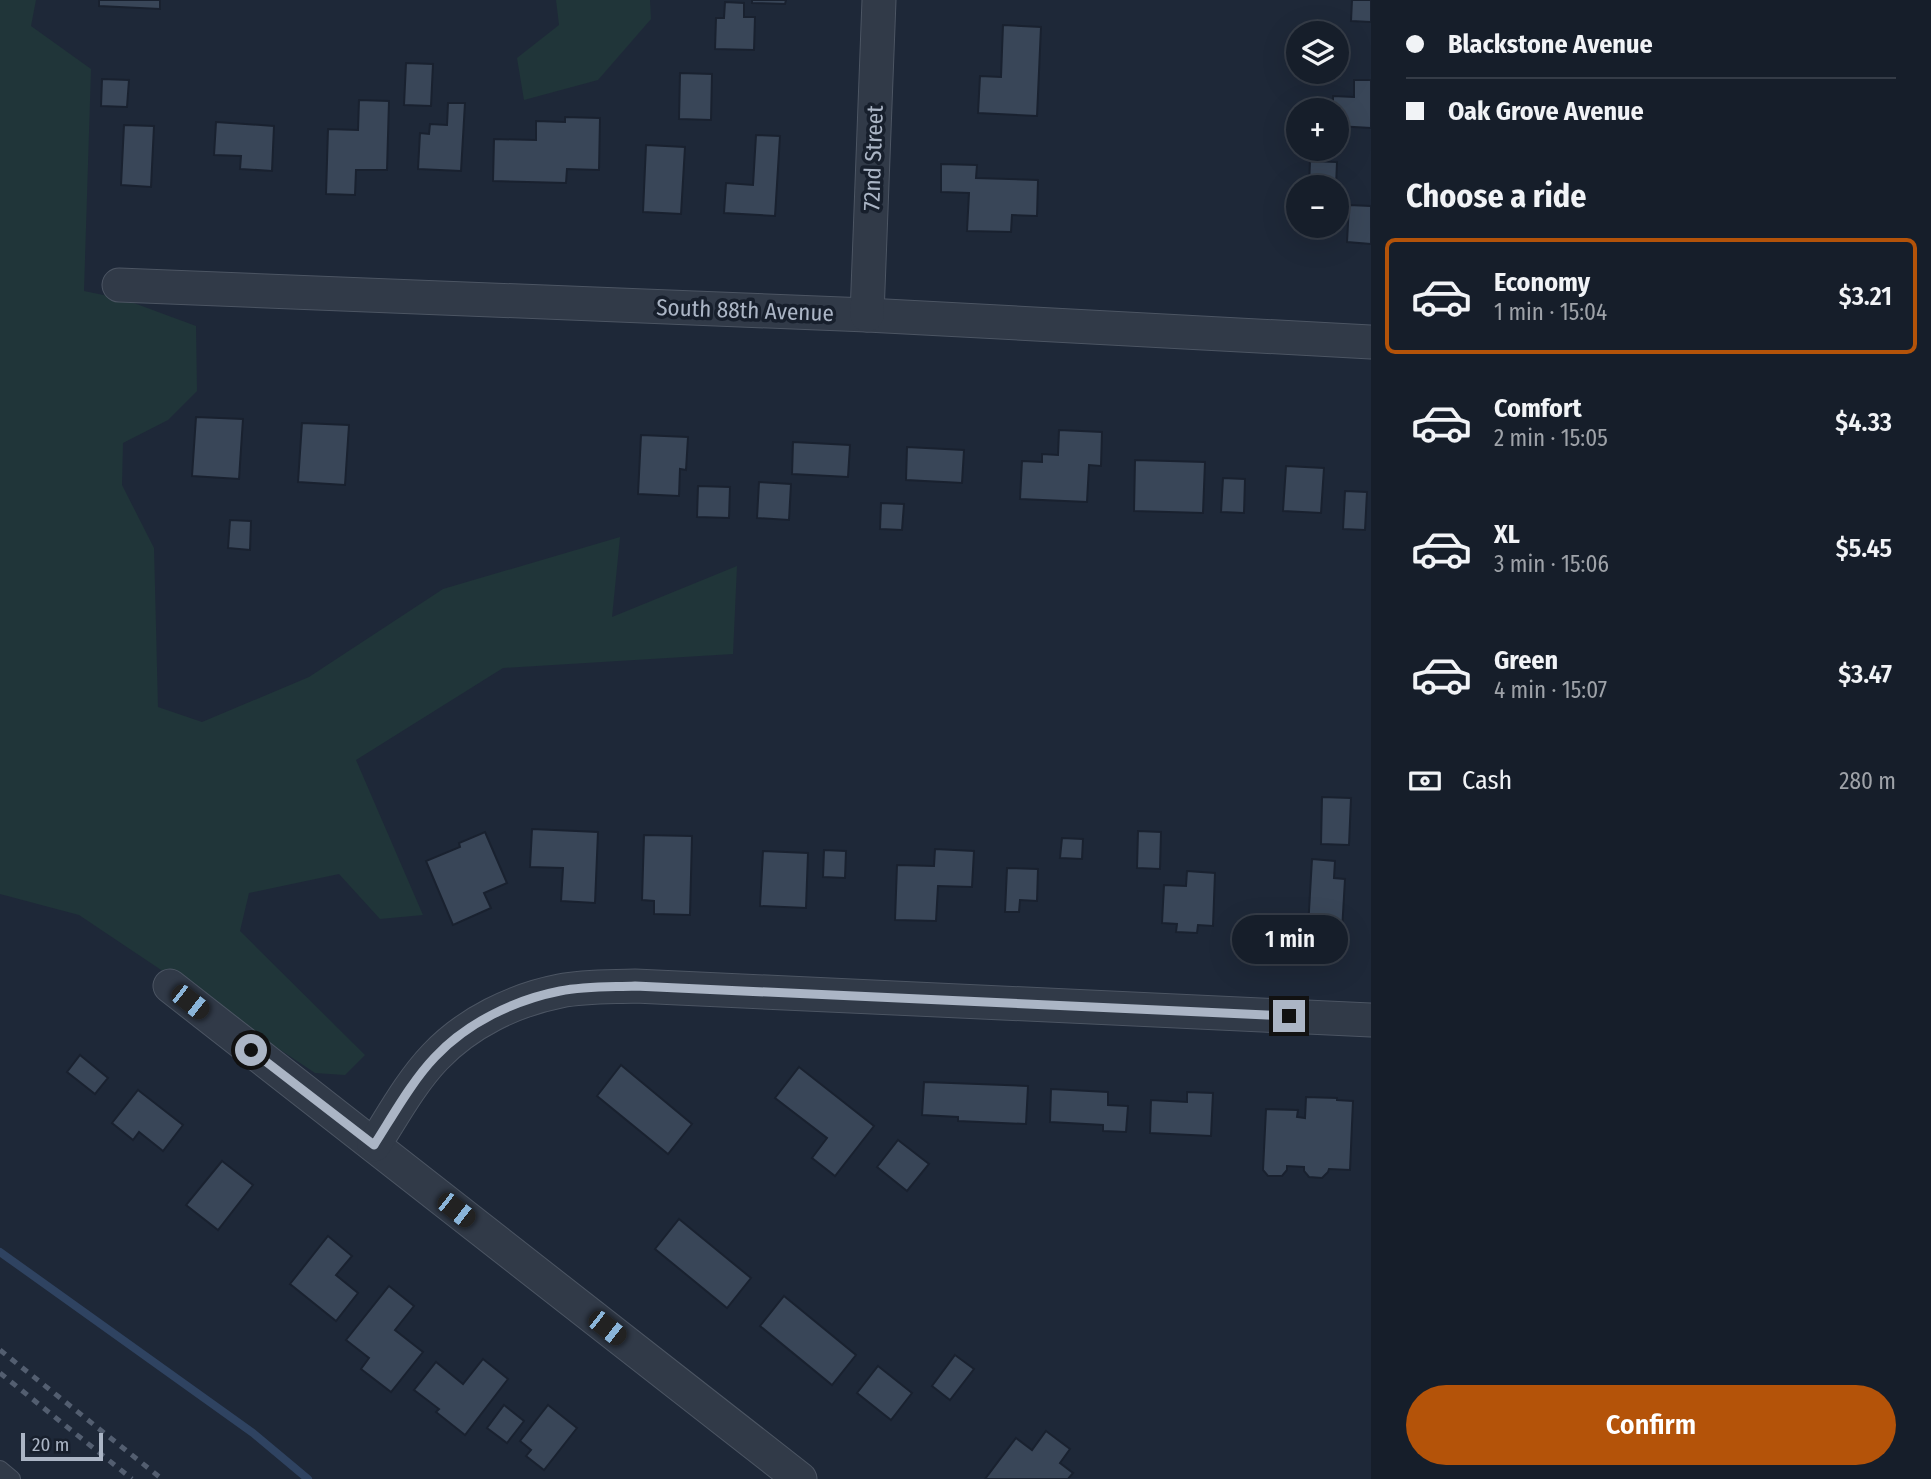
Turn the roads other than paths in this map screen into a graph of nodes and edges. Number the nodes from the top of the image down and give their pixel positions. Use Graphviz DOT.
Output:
graph roads {
  1 [pos="879,0"];
  2 [pos="119,285"];
  3 [pos="867,315"];
  4 [pos="1371,342"];
  5 [pos="170,986"];
  6 [pos="1371,1020"];
  7 [pos="374,1145"];
  8 [pos="0,1469"];
  9 [pos="12,1479"];
  10 [pos="800,1479"];
  1 -- 3 [label="street, 72nd Street"];
  2 -- 3 [label="street, South 88th Avenue"];
  3 -- 4 [label="street, South 88th Avenue"];
  5 -- 7 [label="street"];
  6 -- 7 [label="street"];
  7 -- 10 [label="street"];
  8 -- 9 [label="lane"];
}
